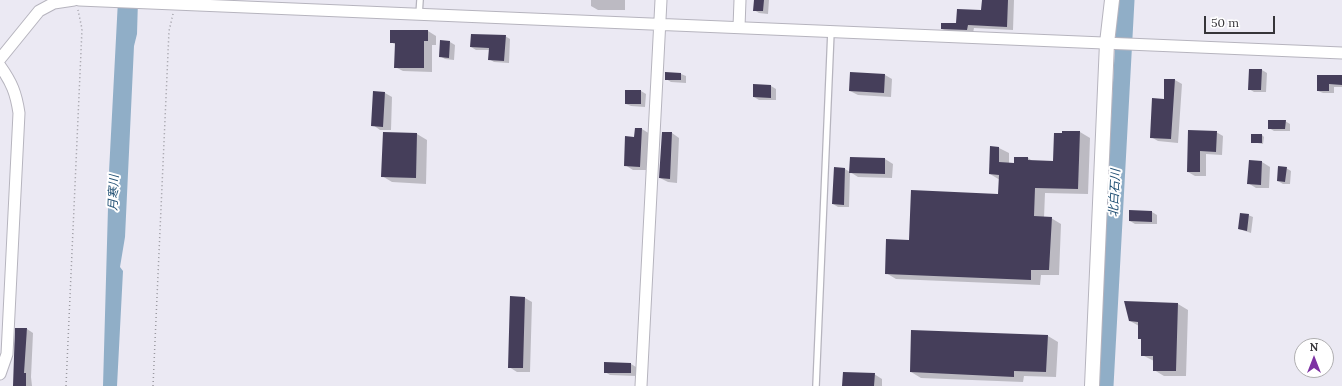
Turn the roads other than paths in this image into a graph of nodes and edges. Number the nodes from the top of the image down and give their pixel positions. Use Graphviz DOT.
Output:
graph roads {
  1 [pos="420,0"];
  2 [pos="661,0"];
  3 [pos="740,0"];
  4 [pos="1112,0"];
  5 [pos="77,2"];
  6 [pos="419,15"];
  7 [pos="660,23"];
  8 [pos="739,26"];
  9 [pos="831,30"];
  10 [pos="1111,43"];
  11 [pos="1342,53"];
  12 [pos="0,59"];
  13 [pos="0,66"];
  14 [pos="0,374"];
  15 [pos="641,386"];
  16 [pos="816,386"];
  17 [pos="1092,386"];
  1 -- 6 [label="lane"];
  2 -- 7 [label="street"];
  3 -- 8 [label="street"];
  4 -- 10 [label="street"];
  5 -- 6 [label="street"];
  5 -- 12 [label="street"];
  6 -- 7 [label="street"];
  7 -- 8 [label="street"];
  7 -- 15 [label="street"];
  8 -- 9 [label="street"];
  9 -- 10 [label="street"];
  9 -- 16 [label="lane"];
  10 -- 11 [label="street"];
  10 -- 17 [label="street"];
  13 -- 14 [label="street"];
}
